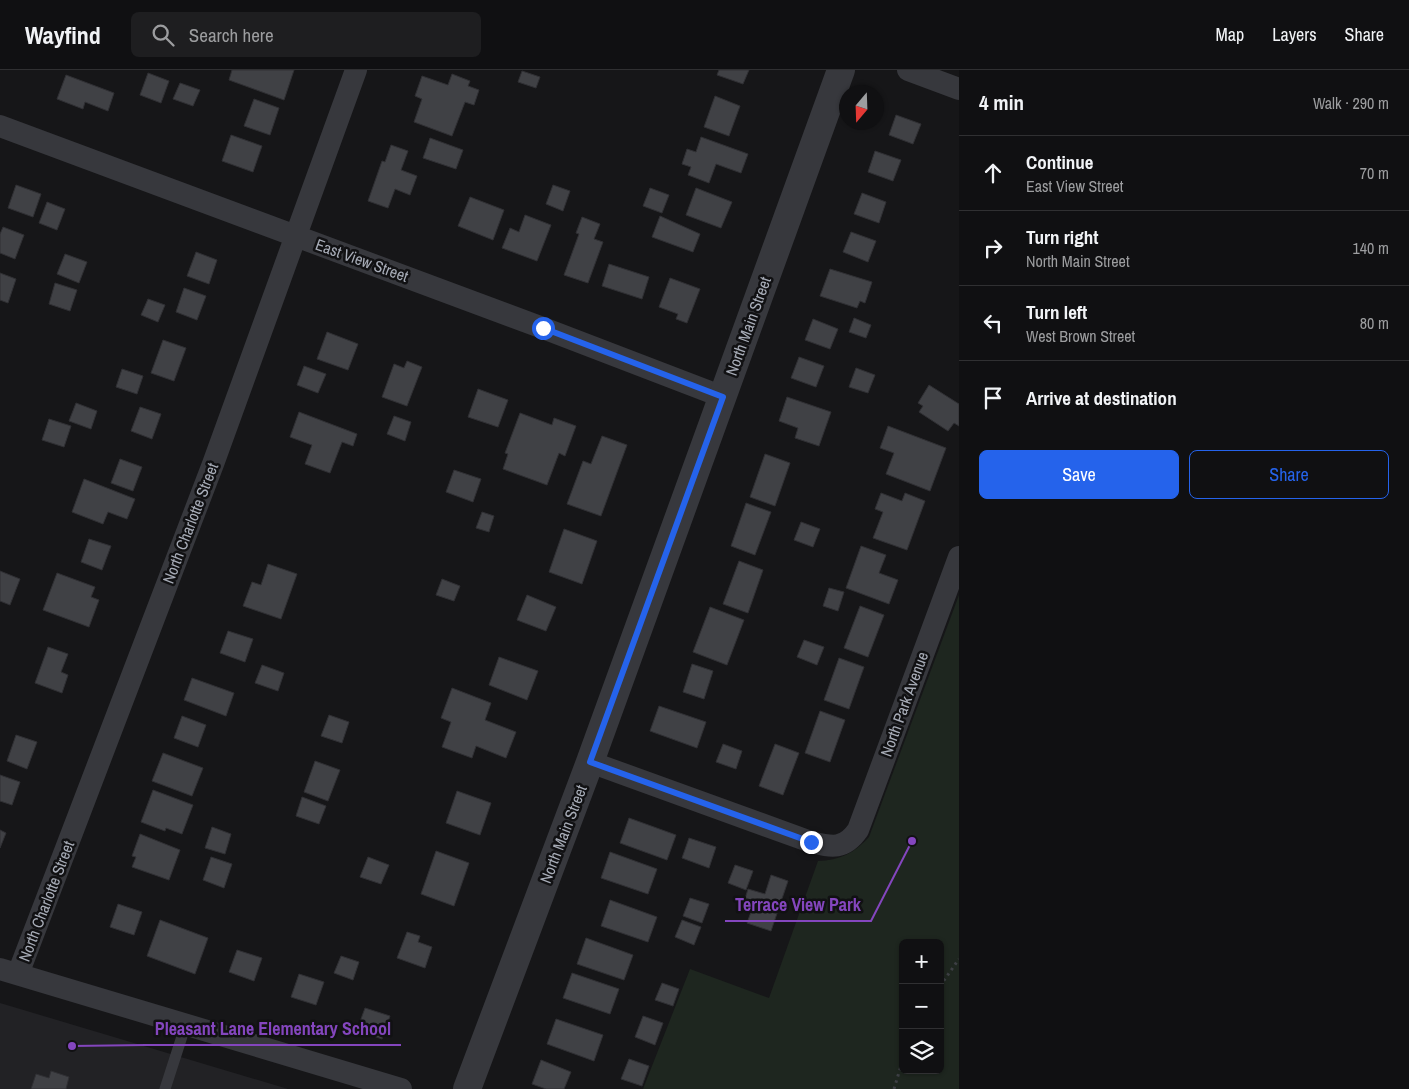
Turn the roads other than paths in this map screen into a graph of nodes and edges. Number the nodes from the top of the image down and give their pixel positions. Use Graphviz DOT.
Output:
graph roads {
  1 [pos="356,70"];
  2 [pos="842,70"];
  3 [pos="908,70"];
  4 [pos="959,89"];
  5 [pos="0,126"];
  6 [pos="295,236"];
  7 [pos="723,397"];
  8 [pos="959,556"];
  9 [pos="590,762"];
  10 [pos="9,971"];
  11 [pos="186,1024"];
  12 [pos="165,1089"];
  13 [pos="401,1089"];
  14 [pos="468,1089"];
  1 -- 6 [label="street, North Charlotte Street"];
  2 -- 7 [label="street, North Main Street"];
  3 -- 4 [label="street"];
  5 -- 6 [label="street, East View Street"];
  6 -- 7 [label="street, East View Street"];
  6 -- 10 [label="street, North Charlotte Street"];
  7 -- 9 [label="street, North Main Street"];
  8 -- 9 [label="street, North Park Avenue"];
  9 -- 14 [label="street, North Main Street"];
  10 -- 11 [label="street"];
  11 -- 12 [label="lane"];
  11 -- 13 [label="street"];
}
